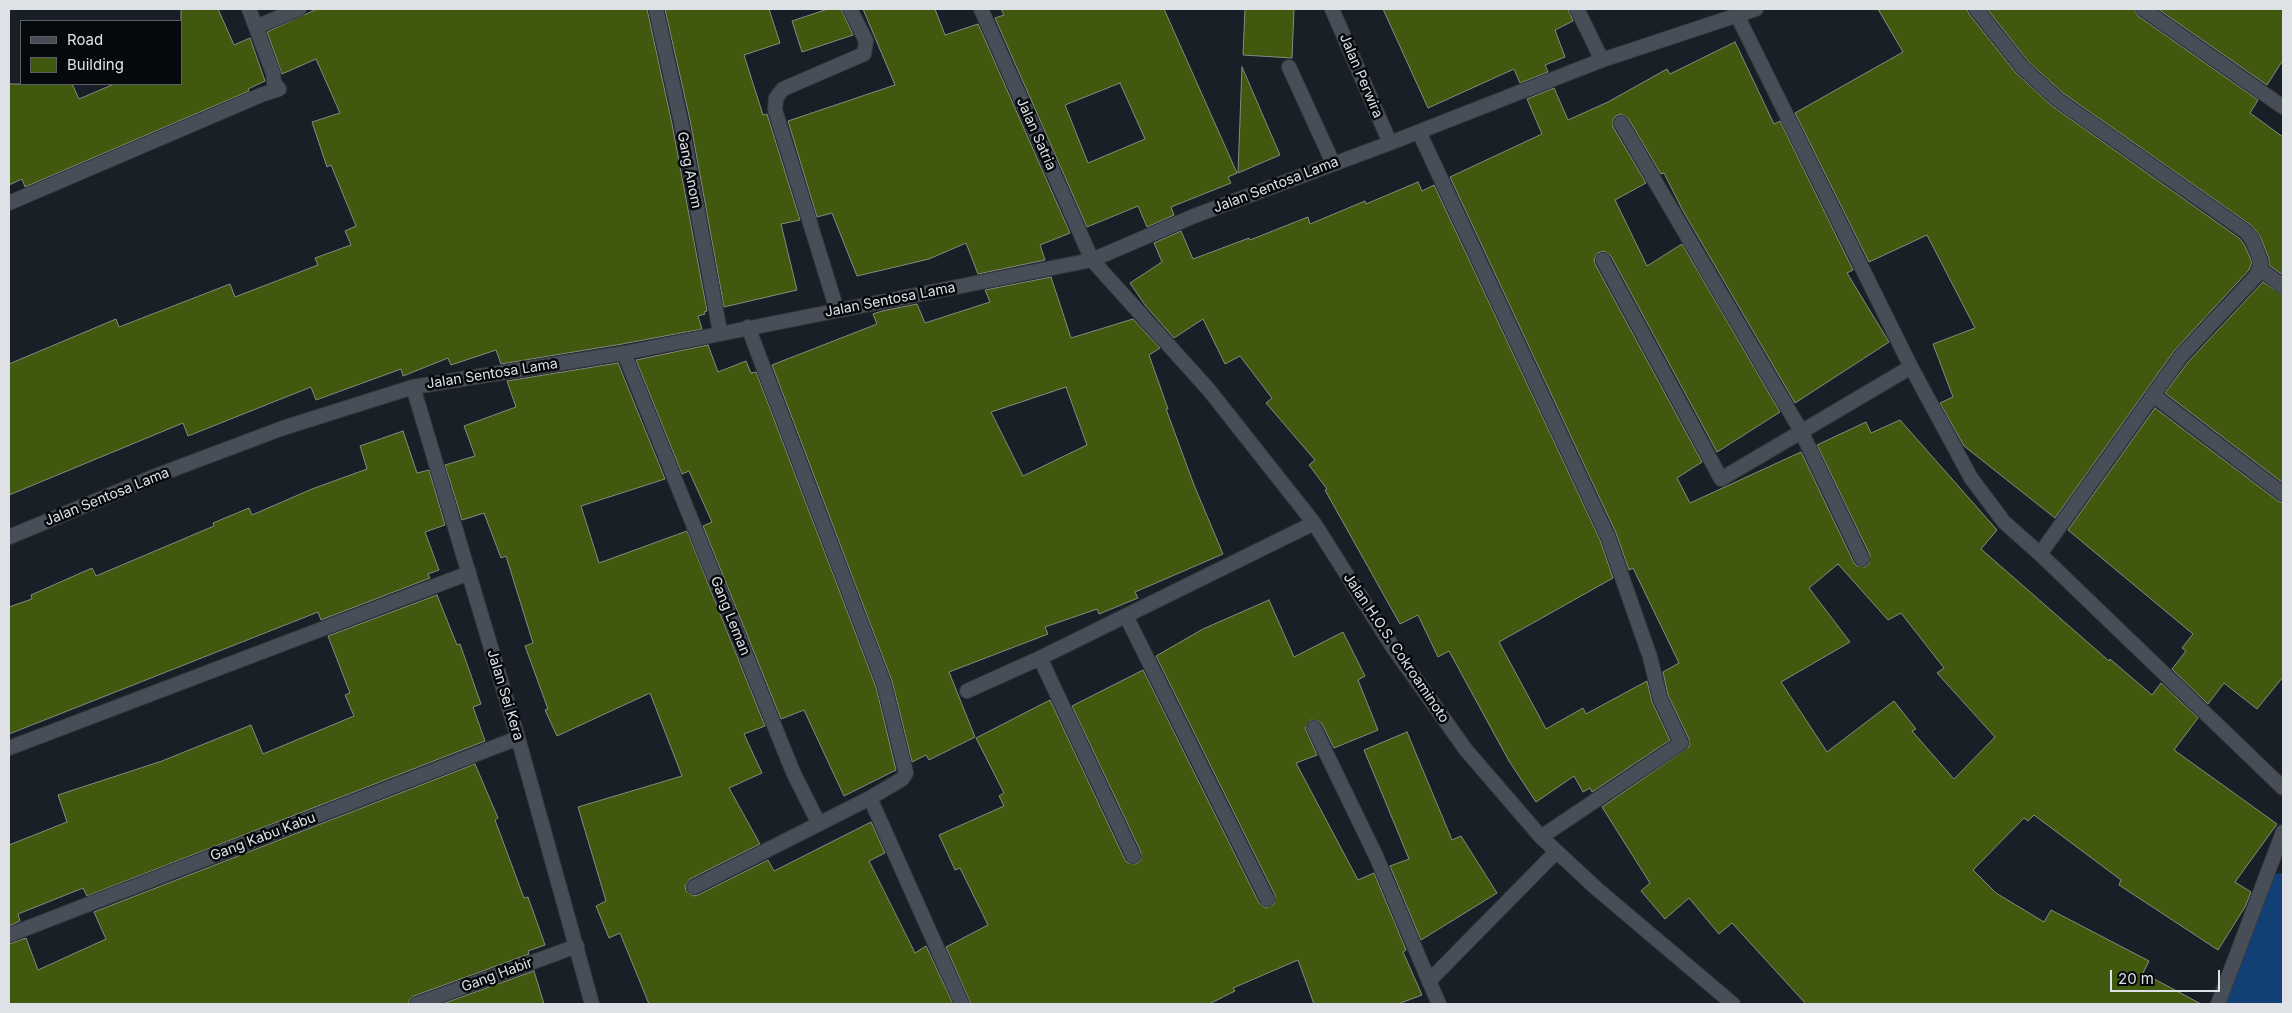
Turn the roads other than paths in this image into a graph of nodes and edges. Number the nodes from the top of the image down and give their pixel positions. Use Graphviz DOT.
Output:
graph roads {
  1 [pos="249,9"];
  2 [pos="299,9"];
  3 [pos="656,9"];
  4 [pos="850,9"];
  5 [pos="981,9"];
  6 [pos="1332,9"];
  7 [pos="1576,9"];
  8 [pos="1756,9"];
  9 [pos="1976,9"];
  10 [pos="2143,9"];
  11 [pos="1737,15"];
  12 [pos="256,27"];
  13 [pos="1602,60"];
  14 [pos="1290,67"];
  15 [pos="2283,107"];
  16 [pos="1620,123"];
  17 [pos="1419,132"];
  18 [pos="1390,143"];
  19 [pos="1333,163"];
  20 [pos="9,203"];
  21 [pos="1092,260"];
  22 [pos="1603,260"];
  23 [pos="2260,269"];
  24 [pos="2283,286"];
  25 [pos="837,310"];
  26 [pos="748,327"];
  27 [pos="720,332"];
  28 [pos="624,353"];
  29 [pos="1911,367"];
  30 [pos="413,387"];
  31 [pos="2153,395"];
  32 [pos="1801,431"];
  33 [pos="2283,494"];
  34 [pos="1314,523"];
  35 [pos="9,537"];
  36 [pos="2040,554"];
  37 [pos="1862,560"];
  38 [pos="469,573"];
  39 [pos="1126,616"];
  40 [pos="1040,658"];
  41 [pos="967,691"];
  42 [pos="1314,728"];
  43 [pos="518,738"];
  44 [pos="9,748"];
  45 [pos="2283,788"];
  46 [pos="870,798"];
  47 [pos="819,824"];
  48 [pos="2283,832"];
  49 [pos="1541,838"];
  50 [pos="1556,852"];
  51 [pos="1134,856"];
  52 [pos="694,887"];
  53 [pos="1267,899"];
  54 [pos="9,935"];
  55 [pos="577,946"];
  56 [pos="1429,981"];
  57 [pos="417,1004"];
  58 [pos="592,1004"];
  59 [pos="962,1004"];
  60 [pos="1439,1004"];
  61 [pos="1733,1004"];
  62 [pos="2218,1004"];
  1 -- 12 [label="street"];
  2 -- 12 [label="street"];
  3 -- 27 [label="street, Gang Anom"];
  4 -- 25 [label="street"];
  5 -- 21 [label="street, Jalan Satria"];
  6 -- 18 [label="street, Jalan Perwira"];
  7 -- 13 [label="street"];
  8 -- 11 [label="street, Jalan Sentosa Lama"];
  9 -- 23 [label="street"];
  10 -- 15 [label="street"];
  11 -- 13 [label="street, Jalan Sentosa Lama"];
  11 -- 29 [label="street"];
  12 -- 20 [label="street"];
  13 -- 17 [label="street, Jalan Sentosa Lama"];
  14 -- 19 [label="street"];
  16 -- 32 [label="street"];
  17 -- 18 [label="street, Jalan Sentosa Lama"];
  17 -- 49 [label="street"];
  18 -- 19 [label="street, Jalan Sentosa Lama"];
  19 -- 21 [label="street, Jalan Sentosa Lama"];
  21 -- 25 [label="street, Jalan Sentosa Lama"];
  21 -- 34 [label="street, Jalan H.O.S. Cokroaminoto"];
  22 -- 32 [label="street"];
  23 -- 24 [label="street"];
  23 -- 31 [label="street"];
  25 -- 26 [label="street, Jalan Sentosa Lama"];
  26 -- 27 [label="street, Jalan Sentosa Lama"];
  26 -- 46 [label="street"];
  27 -- 28 [label="street, Jalan Sentosa Lama"];
  28 -- 30 [label="street, Jalan Sentosa Lama"];
  28 -- 47 [label="street, Gang Leman"];
  29 -- 32 [label="street"];
  29 -- 36 [label="street"];
  30 -- 35 [label="street, Jalan Sentosa Lama"];
  30 -- 38 [label="street, Jalan Sei Kera"];
  31 -- 33 [label="street"];
  31 -- 36 [label="street"];
  32 -- 37 [label="street"];
  34 -- 39 [label="street"];
  34 -- 49 [label="street, Jalan H.O.S. Cokroaminoto"];
  36 -- 45 [label="street"];
  38 -- 43 [label="street, Jalan Sei Kera"];
  38 -- 44 [label="street"];
  39 -- 40 [label="street"];
  39 -- 53 [label="street"];
  40 -- 41 [label="street"];
  40 -- 51 [label="street"];
  42 -- 56 [label="street"];
  43 -- 54 [label="street, Gang Kabu Kabu"];
  43 -- 55 [label="street, Jalan Sei Kera"];
  46 -- 47 [label="street"];
  46 -- 59 [label="street"];
  47 -- 52 [label="street"];
  48 -- 62 [label="street"];
  49 -- 50 [label="street, Jalan H.O.S. Cokroaminoto"];
  50 -- 56 [label="street"];
  50 -- 61 [label="street, Jalan H.O.S. Cokroaminoto"];
  55 -- 57 [label="street, Gang Habir"];
  55 -- 58 [label="street, Jalan Sei Kera"];
  56 -- 60 [label="street"];
}
